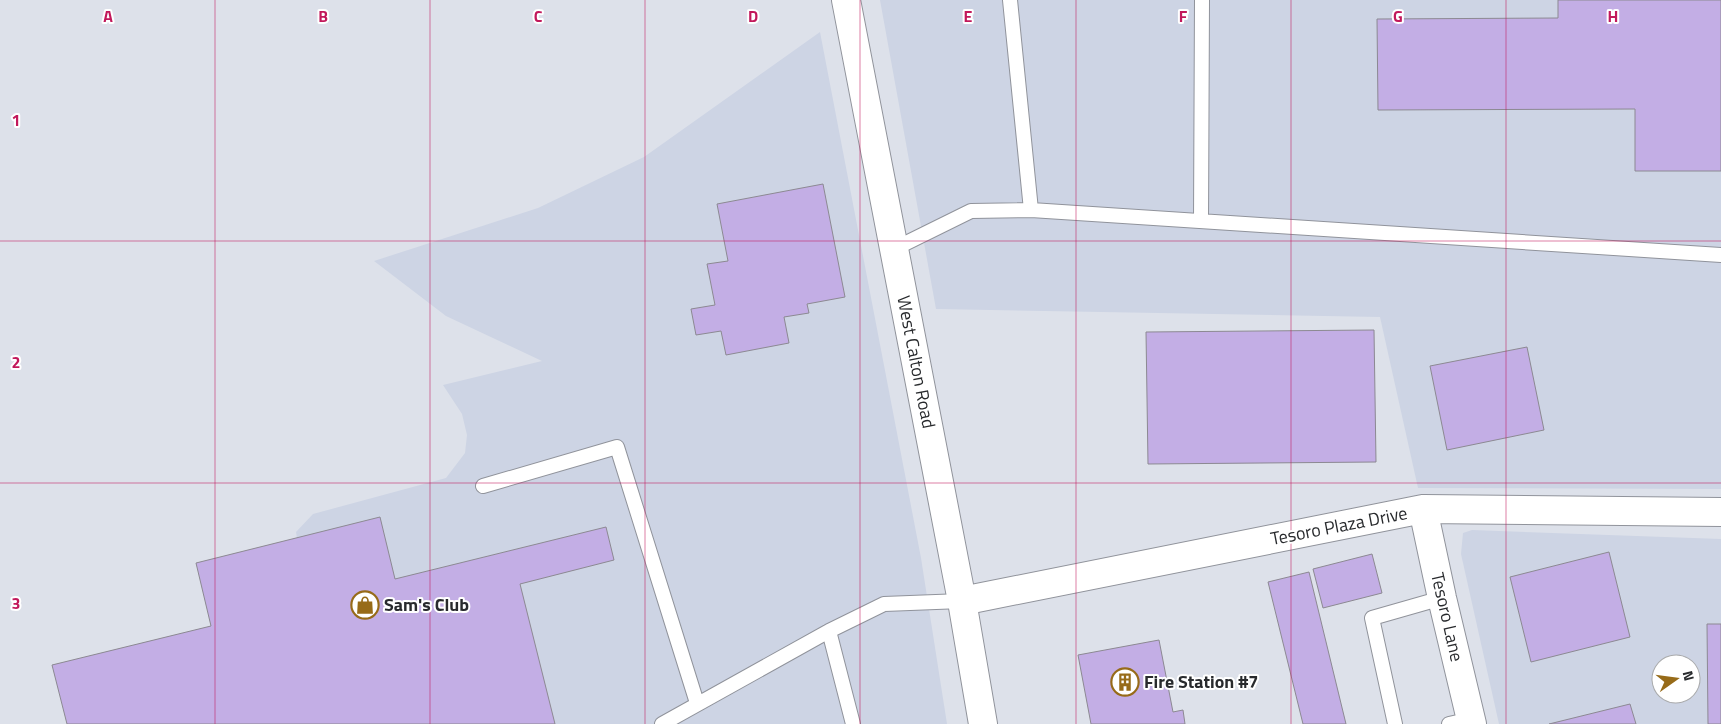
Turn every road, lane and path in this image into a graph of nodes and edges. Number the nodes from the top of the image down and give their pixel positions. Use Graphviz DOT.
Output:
graph roads {
  1 [pos="846,0"];
  2 [pos="1010,0"];
  3 [pos="1202,0"];
  4 [pos="1031,210"];
  5 [pos="1201,221"];
  6 [pos="894,250"];
  7 [pos="1721,255"];
  8 [pos="483,486"];
  9 [pos="1423,509"];
  10 [pos="1721,512"];
  11 [pos="1442,598"];
  12 [pos="962,601"];
  13 [pos="829,631"];
  14 [pos="697,704"];
  15 [pos="1464,722"];
  16 [pos="662,724"];
  17 [pos="853,724"];
  18 [pos="983,724"];
  19 [pos="1395,724"];
  1 -- 6 [label="street, West Calton Road"];
  2 -- 4 [label="lane"];
  3 -- 5 [label="lane"];
  4 -- 5 [label="lane"];
  4 -- 6 [label="lane"];
  5 -- 7 [label="lane"];
  6 -- 12 [label="street, West Calton Road"];
  8 -- 14 [label="lane"];
  9 -- 10 [label="street, Tesoro Plaza Drive"];
  9 -- 11 [label="street, Tesoro Lane"];
  9 -- 12 [label="street, Tesoro Plaza Drive"];
  11 -- 15 [label="street, Tesoro Lane"];
  11 -- 19 [label="lane"];
  12 -- 13 [label="lane"];
  12 -- 18 [label="street, West Calton Road"];
  13 -- 14 [label="lane"];
  13 -- 17 [label="lane"];
  14 -- 16 [label="lane"];
}
